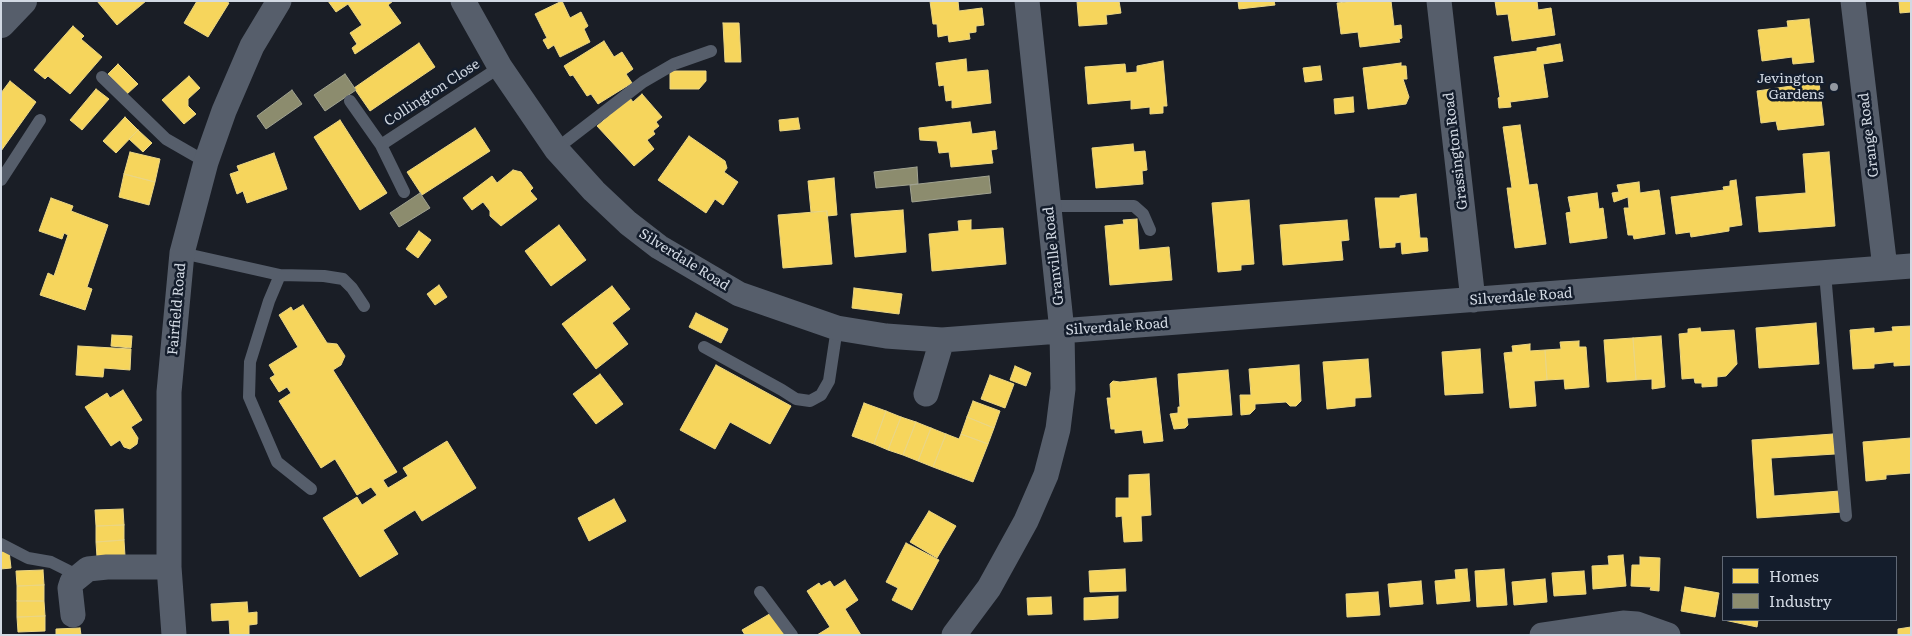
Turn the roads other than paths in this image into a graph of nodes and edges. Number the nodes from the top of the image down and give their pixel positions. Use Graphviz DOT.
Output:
graph roads {
  1 [pos="23,1"];
  2 [pos="279,1"];
  3 [pos="463,1"];
  4 [pos="1027,1"];
  5 [pos="1439,1"];
  6 [pos="1853,1"];
  7 [pos="1,24"];
  8 [pos="711,51"];
  9 [pos="500,67"];
  10 [pos="102,77"];
  11 [pos="350,102"];
  12 [pos="40,120"];
  13 [pos="380,145"];
  14 [pos="556,149"];
  15 [pos="206,162"];
  16 [pos="1,180"];
  17 [pos="404,192"];
  18 [pos="1049,206"];
  19 [pos="1150,230"];
  20 [pos="182,253"];
  21 [pos="1911,266"];
  22 [pos="1885,268"];
  23 [pos="1825,273"];
  24 [pos="280,275"];
  25 [pos="1473,300"];
  26 [pos="364,306"];
  27 [pos="837,328"];
  28 [pos="1062,331"];
  29 [pos="942,340"];
  30 [pos="704,347"];
  31 [pos="926,394"];
  32 [pos="311,489"];
  33 [pos="1846,516"];
  34 [pos="1,544"];
  35 [pos="169,567"];
  36 [pos="80,576"];
  37 [pos="760,592"];
  38 [pos="73,615"];
  39 [pos="174,635"];
  40 [pos="792,635"];
  41 [pos="954,635"];
  42 [pos="1542,635"];
  43 [pos="1668,635"];
  1 -- 7 [label="street"];
  2 -- 15 [label="street, Fairfield Road"];
  3 -- 9 [label="street, Silverdale Road"];
  4 -- 18 [label="street, Granville Road"];
  5 -- 25 [label="street, Grassington Road"];
  6 -- 22 [label="street, Grange Road"];
  8 -- 14 [label="lane"];
  9 -- 13 [label="lane, Collington Close"];
  9 -- 14 [label="street, Silverdale Road"];
  10 -- 15 [label="lane"];
  11 -- 13 [label="lane, Collington Close"];
  12 -- 16 [label="lane"];
  13 -- 17 [label="lane, Collington Close"];
  14 -- 27 [label="street, Silverdale Road"];
  15 -- 20 [label="street, Fairfield Road"];
  18 -- 19 [label="lane"];
  18 -- 28 [label="street, Granville Road"];
  20 -- 24 [label="lane"];
  20 -- 35 [label="street, Fairfield Road"];
  21 -- 22 [label="street, Silverdale Road"];
  22 -- 23 [label="street, Silverdale Road"];
  23 -- 25 [label="street, Silverdale Road"];
  23 -- 33 [label="lane"];
  24 -- 26 [label="lane"];
  24 -- 32 [label="lane"];
  25 -- 28 [label="street, Silverdale Road"];
  27 -- 29 [label="street, Silverdale Road"];
  27 -- 30 [label="lane"];
  28 -- 29 [label="street, Silverdale Road"];
  28 -- 41 [label="street, Granville Road"];
  29 -- 31 [label="street"];
  34 -- 36 [label="lane"];
  35 -- 36 [label="street"];
  35 -- 39 [label="street, Fairfield Road"];
  36 -- 38 [label="street"];
  37 -- 40 [label="lane"];
  42 -- 43 [label="street"];
}
